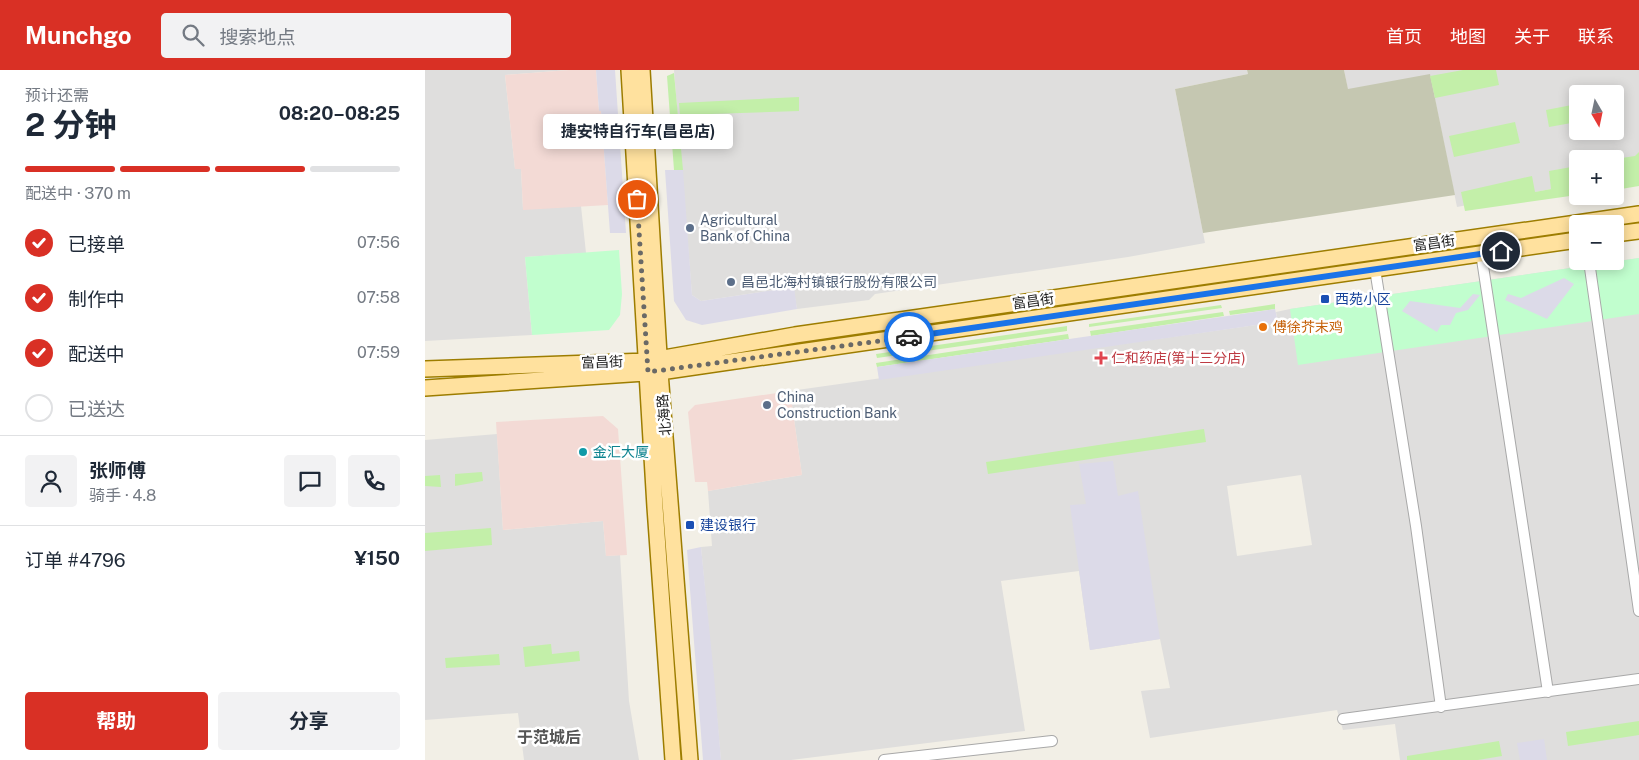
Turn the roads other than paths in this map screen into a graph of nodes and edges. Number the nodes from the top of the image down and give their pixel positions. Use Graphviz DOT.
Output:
graph roads {
  1 [pos="629,70"];
  2 [pos="642,70"];
  3 [pos="1639,214"];
  4 [pos="1639,231"];
  5 [pos="1624,233"];
  6 [pos="1569,241"];
  7 [pos="1481,253"];
  8 [pos="1375,269"];
  9 [pos="1590,270"];
  10 [pos="653,366"];
  11 [pos="425,370"];
  12 [pos="425,388"];
  13 [pos="1639,611"];
  14 [pos="1639,679"];
  15 [pos="1548,692"];
  16 [pos="1441,707"];
  17 [pos="1343,719"];
  18 [pos="1052,741"];
  19 [pos="673,760"];
  20 [pos="691,760"];
  21 [pos="884,760"];
  1 -- 10 [label="main road, 北海路"];
  2 -- 10 [label="main road, 北海路"];
  3 -- 10 [label="main road, 富昌街"];
  4 -- 5 [label="main road"];
  6 -- 7 [label="main road, 富昌街"];
  7 -- 8 [label="main road, 富昌街"];
  7 -- 15 [label="street"];
  8 -- 10 [label="main road, 富昌街"];
  8 -- 16 [label="street"];
  9 -- 13 [label="street"];
  10 -- 11 [label="main road, 富昌街"];
  10 -- 12 [label="main road, 富昌街"];
  10 -- 19 [label="main road, 北海路"];
  10 -- 20 [label="main road, 北海路"];
  14 -- 15 [label="street"];
  15 -- 16 [label="street"];
  16 -- 17 [label="street"];
  18 -- 21 [label="street"];
}
